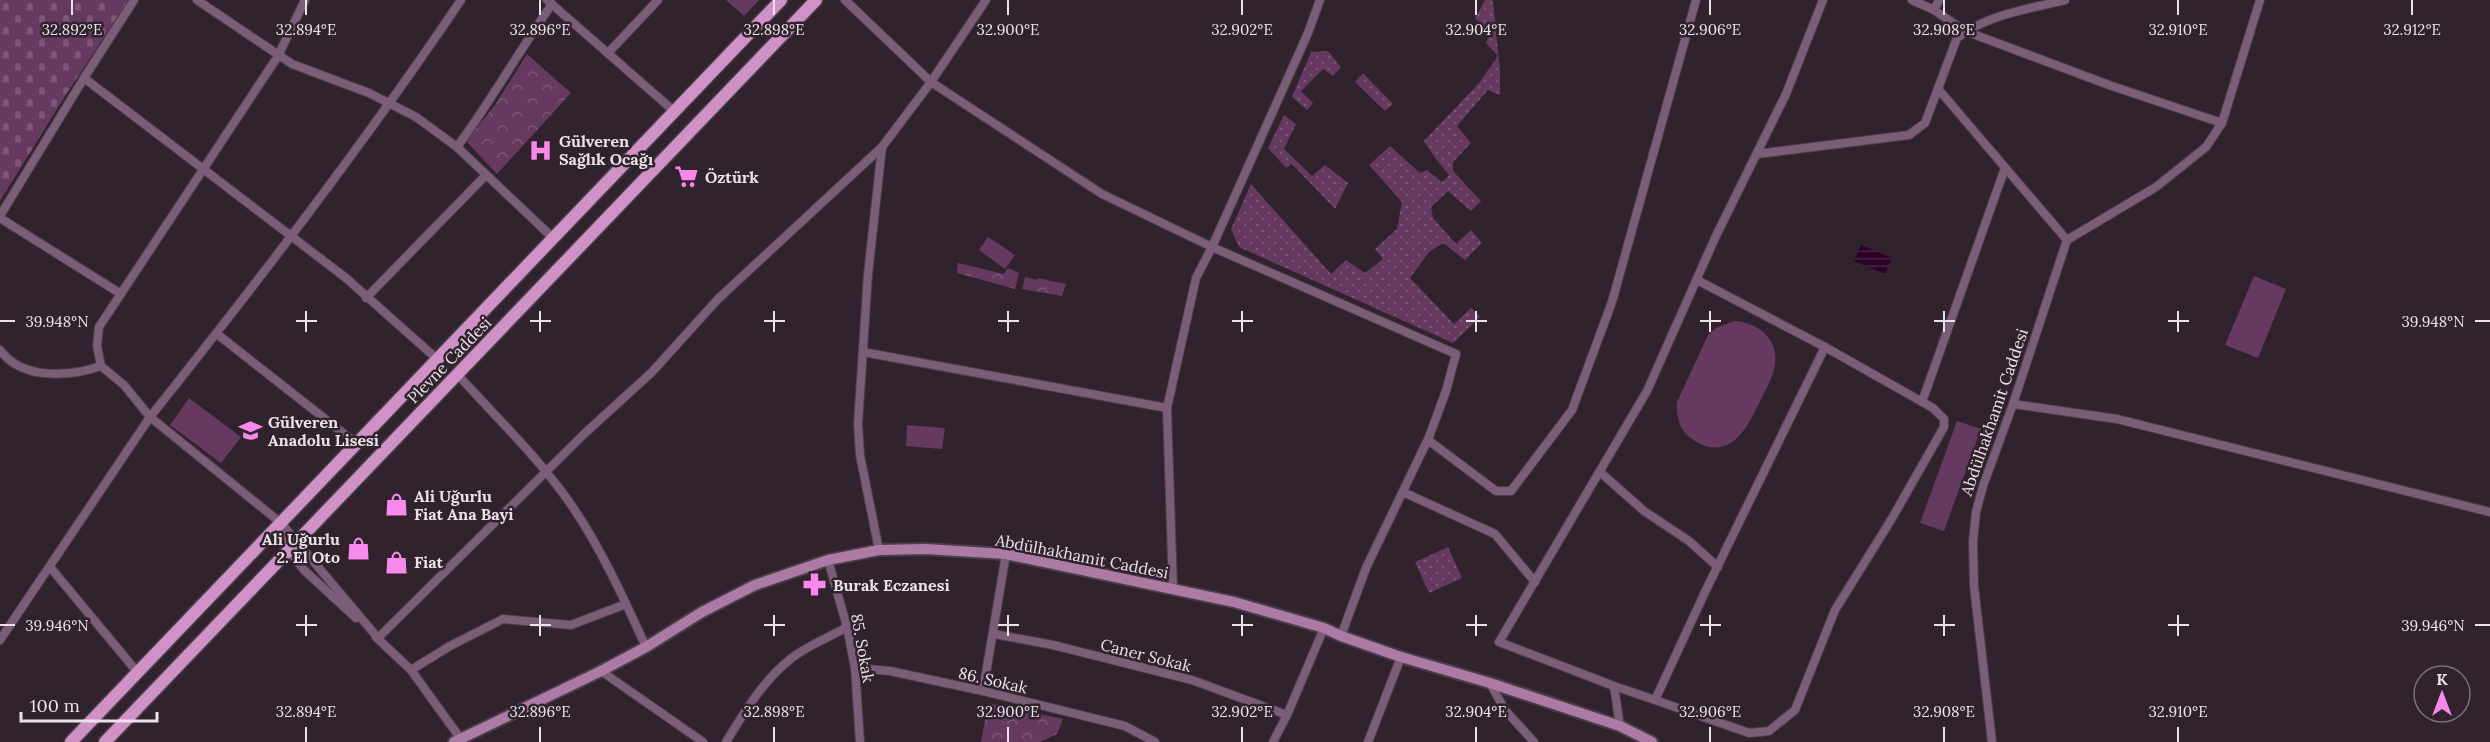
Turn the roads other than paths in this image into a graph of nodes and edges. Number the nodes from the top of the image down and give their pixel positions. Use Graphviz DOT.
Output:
graph roads {
  1 [pos="134,0"];
  2 [pos="197,0"];
  3 [pos="305,0"];
  4 [pos="461,0"];
  5 [pos="658,0"];
  6 [pos="781,0"];
  7 [pos="816,0"];
  8 [pos="845,0"];
  9 [pos="986,0"];
  10 [pos="1320,0"];
  11 [pos="1696,0"];
  12 [pos="1823,0"];
  13 [pos="1912,0"];
  14 [pos="1939,0"];
  15 [pos="2065,0"];
  16 [pos="2260,0"];
  17 [pos="549,2"];
  18 [pos="1934,10"];
  19 [pos="1965,31"];
  20 [pos="609,53"];
  21 [pos="278,56"];
  22 [pos="84,78"];
  23 [pos="931,82"];
  24 [pos="1939,90"];
  25 [pos="391,104"];
  26 [pos="675,112"];
  27 [pos="2222,123"];
  28 [pos="457,147"];
  29 [pos="882,147"];
  30 [pos="1757,153"];
  31 [pos="2005,168"];
  32 [pos="203,171"];
  33 [pos="486,175"];
  34 [pos="0,217"];
  35 [pos="291,236"];
  36 [pos="553,238"];
  37 [pos="2067,240"];
  38 [pos="1212,248"];
  39 [pos="1696,280"];
  40 [pos="121,294"];
  41 [pos="366,298"];
  42 [pos="217,334"];
  43 [pos="1825,347"];
  44 [pos="0,350"];
  45 [pos="863,352"];
  46 [pos="437,360"];
  47 [pos="101,366"];
  48 [pos="458,375"];
  49 [pos="1922,402"];
  50 [pos="2013,404"];
  51 [pos="1167,408"];
  52 [pos="150,417"];
  53 [pos="1428,440"];
  54 [pos="357,444"];
  55 [pos="546,472"];
  56 [pos="1600,472"];
  57 [pos="1403,492"];
  58 [pos="2490,512"];
  59 [pos="281,523"];
  60 [pos="293,546"];
  61 [pos="879,550"];
  62 [pos="1006,554"];
  63 [pos="828,560"];
  64 [pos="50,567"];
  65 [pos="1718,567"];
  66 [pos="1535,582"];
  67 [pos="1173,589"];
  68 [pos="626,604"];
  69 [pos="847,627"];
  70 [pos="1324,628"];
  71 [pos="994,634"];
  72 [pos="1341,636"];
  73 [pos="378,638"];
  74 [pos="0,640"];
  75 [pos="646,647"];
  76 [pos="1401,657"];
  77 [pos="855,668"];
  78 [pos="411,670"];
  79 [pos="601,671"];
  80 [pos="138,673"];
  81 [pos="1490,683"];
  82 [pos="1614,686"];
  83 [pos="983,691"];
  84 [pos="1655,700"];
  85 [pos="1287,716"];
  86 [pos="1620,726"];
  87 [pos="690,739"];
  88 [pos="459,741"];
  89 [pos="71,742"];
  90 [pos="105,742"];
  91 [pos="703,742"];
  92 [pos="726,742"];
  93 [pos="860,742"];
  94 [pos="1155,742"];
  95 [pos="1273,742"];
  96 [pos="1368,742"];
  97 [pos="1534,742"];
  98 [pos="1652,742"];
  99 [pos="1992,742"];
  1 -- 22 [label="street"];
  2 -- 21 [label="street"];
  3 -- 21 [label="street"];
  4 -- 25 [label="street"];
  5 -- 20 [label="street"];
  6 -- 26 [label="main road, Plevne Caddesi"];
  7 -- 48 [label="main road, Plevne Caddesi"];
  8 -- 23 [label="street"];
  9 -- 23 [label="street"];
  10 -- 38 [label="street"];
  11 -- 53 [label="street"];
  12 -- 30 [label="street"];
  13 -- 18 [label="street"];
  14 -- 18 [label="street"];
  15 -- 19 [label="street"];
  16 -- 27 [label="street"];
  17 -- 20 [label="street"];
  17 -- 28 [label="street"];
  18 -- 19 [label="street"];
  19 -- 24 [label="street"];
  19 -- 27 [label="street"];
  20 -- 26 [label="street"];
  21 -- 25 [label="street"];
  21 -- 32 [label="street"];
  22 -- 32 [label="street"];
  22 -- 34 [label="street"];
  23 -- 29 [label="street"];
  23 -- 38 [label="street"];
  24 -- 30 [label="street"];
  24 -- 31 [label="street"];
  25 -- 28 [label="street"];
  25 -- 35 [label="street"];
  26 -- 36 [label="main road, Plevne Caddesi"];
  27 -- 37 [label="street"];
  28 -- 33 [label="street"];
  29 -- 45 [label="street"];
  29 -- 55 [label="street"];
  30 -- 39 [label="street"];
  31 -- 37 [label="street"];
  31 -- 49 [label="street"];
  32 -- 35 [label="street"];
  32 -- 40 [label="street"];
  33 -- 36 [label="street"];
  33 -- 41 [label="street"];
  34 -- 40 [label="street"];
  35 -- 41 [label="street"];
  35 -- 42 [label="street"];
  36 -- 46 [label="main road, Plevne Caddesi"];
  37 -- 50 [label="street, Abdülhakhamit Caddesi"];
  38 -- 51 [label="street"];
  38 -- 53 [label="street"];
  39 -- 43 [label="street"];
  39 -- 56 [label="street"];
  40 -- 47 [label="street"];
  41 -- 46 [label="street"];
  42 -- 52 [label="street"];
  42 -- 54 [label="street"];
  43 -- 49 [label="street"];
  43 -- 65 [label="street"];
  44 -- 47 [label="street"];
  45 -- 51 [label="street"];
  45 -- 61 [label="street"];
  46 -- 54 [label="main road, Plevne Caddesi"];
  47 -- 52 [label="street"];
  48 -- 55 [label="street"];
  48 -- 60 [label="main road, Plevne Caddesi"];
  49 -- 84 [label="street"];
  50 -- 58 [label="street"];
  50 -- 99 [label="street, Abdülhakhamit Caddesi"];
  51 -- 67 [label="street"];
  52 -- 59 [label="street"];
  52 -- 64 [label="street"];
  53 -- 57 [label="street"];
  54 -- 59 [label="main road, Plevne Caddesi"];
  55 -- 68 [label="street"];
  55 -- 73 [label="street"];
  56 -- 65 [label="street"];
  56 -- 66 [label="street"];
  57 -- 66 [label="street"];
  57 -- 72 [label="street"];
  59 -- 60 [label="street"];
  59 -- 60 [label="street"];
  59 -- 80 [label="main road, Plevne Caddesi"];
  60 -- 73 [label="street"];
  60 -- 73 [label="street"];
  60 -- 90 [label="main road, Plevne Caddesi"];
  61 -- 62 [label="main road, Abdülhakhamit Caddesi"];
  61 -- 63 [label="main road, Abdülhakhamit Caddesi"];
  62 -- 67 [label="main road, Abdülhakhamit Caddesi"];
  62 -- 71 [label="street"];
  63 -- 69 [label="street, 85. Sokak"];
  63 -- 75 [label="main road, Abdülhakhamit Caddesi"];
  64 -- 74 [label="street"];
  64 -- 80 [label="street"];
  65 -- 84 [label="street"];
  66 -- 82 [label="street"];
  67 -- 70 [label="main road, Abdülhakhamit Caddesi"];
  68 -- 75 [label="street"];
  68 -- 78 [label="street"];
  69 -- 77 [label="street, 85. Sokak"];
  69 -- 92 [label="street"];
  70 -- 72 [label="main road, Abdülhakhamit Caddesi"];
  70 -- 85 [label="street"];
  71 -- 83 [label="street"];
  71 -- 85 [label="street, Caner Sokak"];
  72 -- 76 [label="main road, Abdülhakhamit Caddesi"];
  73 -- 78 [label="street"];
  75 -- 79 [label="main road, Abdülhakhamit Caddesi"];
  76 -- 81 [label="main road, Abdülhakhamit Caddesi"];
  76 -- 96 [label="street"];
  77 -- 83 [label="street, 86. Sokak"];
  77 -- 93 [label="street, 85. Sokak"];
  78 -- 88 [label="street"];
  79 -- 87 [label="street"];
  79 -- 88 [label="main road, Abdülhakhamit Caddesi"];
  80 -- 89 [label="main road, Plevne Caddesi"];
  81 -- 86 [label="main road, Abdülhakhamit Caddesi"];
  81 -- 97 [label="street"];
  82 -- 84 [label="street"];
  82 -- 86 [label="street"];
  83 -- 94 [label="street, 86. Sokak"];
  85 -- 95 [label="street"];
  86 -- 98 [label="main road, Abdülhakhamit Caddesi"];
  87 -- 91 [label="street"];
}
